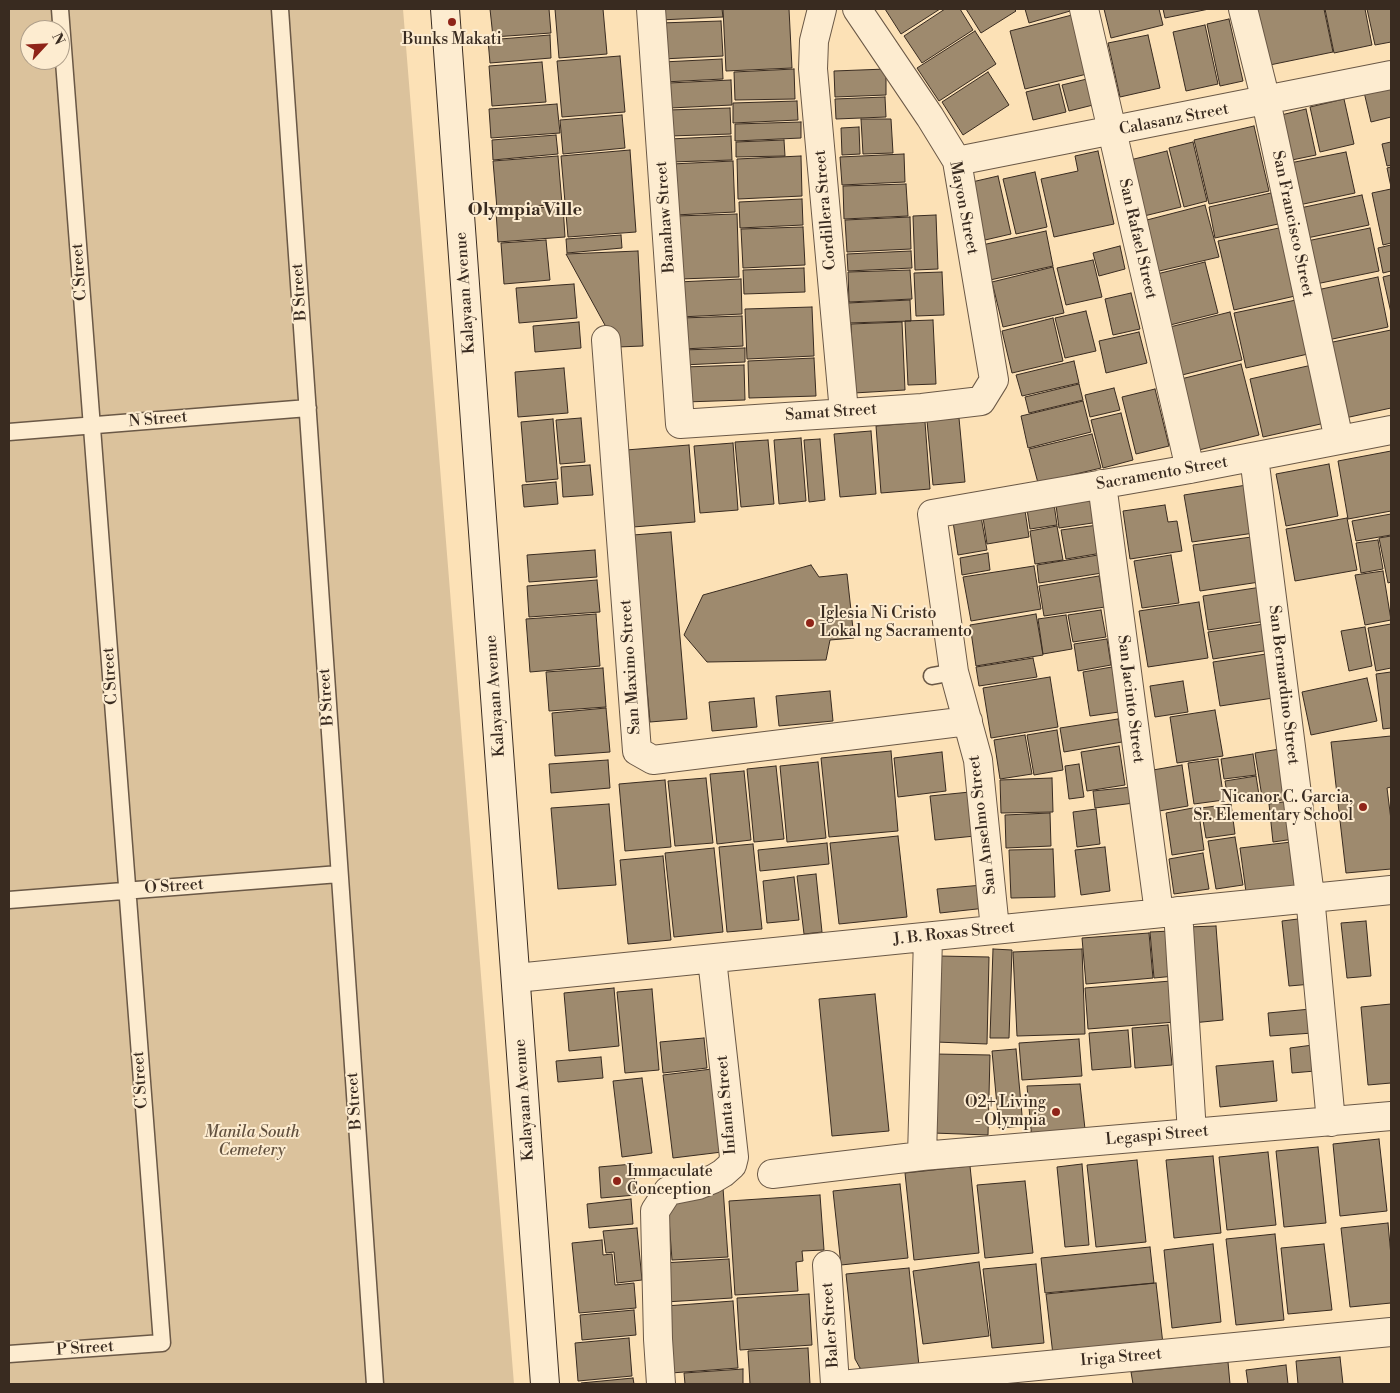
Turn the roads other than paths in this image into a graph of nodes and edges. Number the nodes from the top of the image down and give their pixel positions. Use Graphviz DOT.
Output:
graph roads {
  1 [pos="60,9"];
  2 [pos="280,9"];
  3 [pos="445,9"];
  4 [pos="651,9"];
  5 [pos="822,9"];
  6 [pos="857,9"];
  7 [pos="1084,9"];
  8 [pos="1243,9"];
  9 [pos="1391,75"];
  10 [pos="1266,101"];
  11 [pos="1112,132"];
  12 [pos="957,162"];
  13 [pos="606,340"];
  14 [pos="981,401"];
  15 [pos="308,408"];
  16 [pos="844,412"];
  17 [pos="680,424"];
  18 [pos="92,426"];
  19 [pos="1391,430"];
  20 [pos="9,432"];
  21 [pos="1339,440"];
  22 [pos="1254,457"];
  23 [pos="1190,469"];
  24 [pos="1102,484"];
  25 [pos="932,514"];
  26 [pos="968,721"];
  27 [pos="340,874"];
  28 [pos="1391,890"];
  29 [pos="127,891"];
  30 [pos="1310,896"];
  31 [pos="9,900"];
  32 [pos="1168,912"];
  33 [pos="995,930"];
  34 [pos="928,938"];
  35 [pos="712,958"];
  36 [pos="516,978"];
  37 [pos="1391,1116"];
  38 [pos="1331,1122"];
  39 [pos="1192,1133"];
  40 [pos="922,1156"];
  41 [pos="772,1174"];
  42 [pos="827,1265"];
  43 [pos="1391,1332"];
  44 [pos="162,1343"];
  45 [pos="9,1354"];
  46 [pos="374,1384"];
  47 [pos="545,1384"];
  48 [pos="661,1384"];
  49 [pos="835,1384"];
  50 [pos="850,1384"];
  1 -- 18 [label="lane, C Street"];
  2 -- 15 [label="lane, B Street"];
  3 -- 36 [label="street, Kalayaan Avenue"];
  4 -- 17 [label="street, Banahaw Street"];
  5 -- 16 [label="street, Cordillera Street"];
  6 -- 12 [label="street, Mayon Street"];
  7 -- 11 [label="street, San Rafael Street"];
  8 -- 10 [label="street, San Francisco Street"];
  9 -- 10 [label="street, Calasanz Street"];
  10 -- 11 [label="street, Calasanz Street"];
  10 -- 21 [label="street, San Francisco Street"];
  11 -- 12 [label="street, Calasanz Street"];
  11 -- 23 [label="street, San Rafael Street"];
  12 -- 14 [label="street, Mayon Street"];
  13 -- 26 [label="street, San Maximo Street"];
  14 -- 16 [label="street, Samat Street"];
  15 -- 18 [label="lane, N Street"];
  15 -- 27 [label="lane, B Street"];
  16 -- 17 [label="street, Samat Street"];
  18 -- 20 [label="lane, N Street"];
  18 -- 29 [label="lane, C Street"];
  19 -- 21 [label="street, Sacramento Street"];
  21 -- 22 [label="street, Sacramento Street"];
  22 -- 23 [label="street, Sacramento Street"];
  22 -- 30 [label="street, San Bernardino Street"];
  23 -- 24 [label="street, Sacramento Street"];
  24 -- 25 [label="street, Sacramento Street"];
  24 -- 32 [label="street, San Jacinto Street"];
  25 -- 26 [label="street, San Anselmo Street"];
  26 -- 33 [label="street, San Anselmo Street"];
  27 -- 29 [label="lane, O Street"];
  27 -- 46 [label="lane, B Street"];
  28 -- 30 [label="street, J. B. Roxas Street"];
  29 -- 31 [label="lane, O Street"];
  29 -- 44 [label="lane, C Street"];
  30 -- 32 [label="street, J. B. Roxas Street"];
  30 -- 38 [label="street, San Bernardino Street"];
  32 -- 33 [label="street, J. B. Roxas Street"];
  32 -- 39 [label="street, San Jacinto Street"];
  33 -- 34 [label="street, J. B. Roxas Street"];
  34 -- 35 [label="street, J. B. Roxas Street"];
  34 -- 40 [label="street"];
  35 -- 36 [label="street, J. B. Roxas Street"];
  35 -- 48 [label="street, Infanta Street"];
  36 -- 47 [label="street, Kalayaan Avenue"];
  37 -- 38 [label="street, Legaspi Street"];
  38 -- 39 [label="street, Legaspi Street"];
  39 -- 40 [label="street, Legaspi Street"];
  40 -- 41 [label="street, Legaspi Street"];
  42 -- 49 [label="street, Baler Street"];
  43 -- 50 [label="street, Iriga Street"];
  44 -- 45 [label="lane, P Street"];
}
